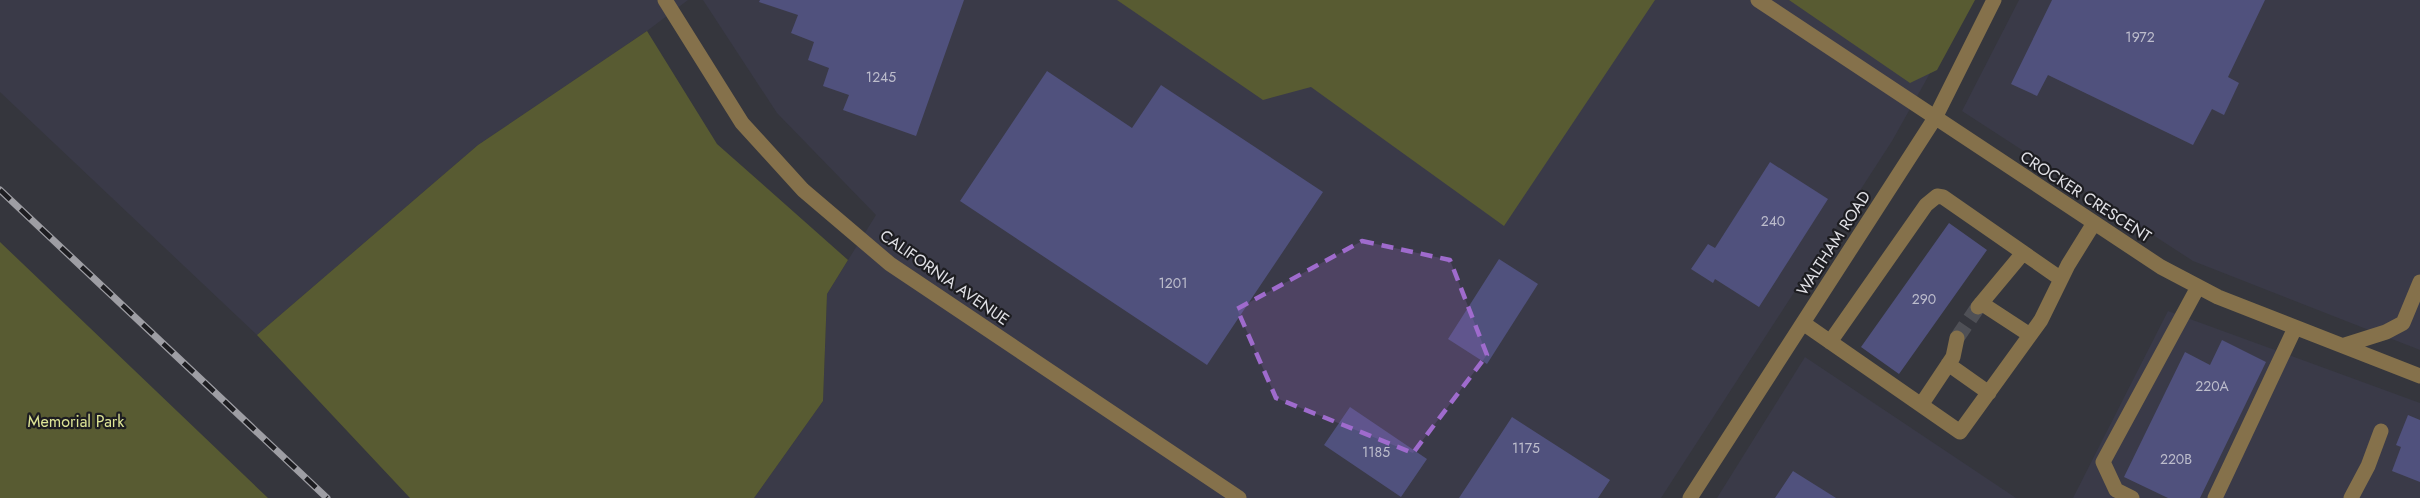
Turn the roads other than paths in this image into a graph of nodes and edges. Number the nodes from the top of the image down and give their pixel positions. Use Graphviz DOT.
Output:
graph roads {
  1 [pos="664,0"];
  2 [pos="1758,0"];
  3 [pos="1994,0"];
  4 [pos="1935,118"];
  5 [pos="2094,223"];
  6 [pos="2023,253"];
  7 [pos="2061,279"];
  8 [pos="2420,282"];
  9 [pos="2198,286"];
  10 [pos="1803,323"];
  11 [pos="2295,327"];
  12 [pos="2030,335"];
  13 [pos="1957,338"];
  14 [pos="1830,342"];
  15 [pos="2344,345"];
  16 [pos="1948,364"];
  17 [pos="2420,376"];
  18 [pos="1989,393"];
  19 [pos="1921,405"];
  20 [pos="2381,431"];
  21 [pos="1239,498"];
  22 [pos="1690,498"];
  23 [pos="2132,498"];
  24 [pos="2215,498"];
  25 [pos="2351,498"];
  1 -- 21 [label="street, CALIFORNIA AVENUE"];
  2 -- 4 [label="street, CROCKER CRESCENT"];
  3 -- 4 [label="street, WALTHAM ROAD"];
  4 -- 5 [label="street, CROCKER CRESCENT"];
  4 -- 10 [label="street, WALTHAM ROAD"];
  5 -- 7 [label="street"];
  5 -- 9 [label="street, CROCKER CRESCENT"];
  6 -- 7 [label="street"];
  6 -- 12 [label="street"];
  6 -- 14 [label="street"];
  7 -- 12 [label="street"];
  8 -- 15 [label="street"];
  9 -- 11 [label="street, CROCKER CRESCENT"];
  9 -- 23 [label="street"];
  10 -- 14 [label="street"];
  10 -- 22 [label="street, WALTHAM ROAD"];
  11 -- 15 [label="street, CROCKER CRESCENT"];
  11 -- 24 [label="street"];
  12 -- 18 [label="street"];
  13 -- 16 [label="street"];
  14 -- 19 [label="street"];
  15 -- 17 [label="street, CROCKER CRESCENT"];
  16 -- 18 [label="street"];
  16 -- 19 [label="street"];
  18 -- 19 [label="street"];
  20 -- 25 [label="street"];
}
